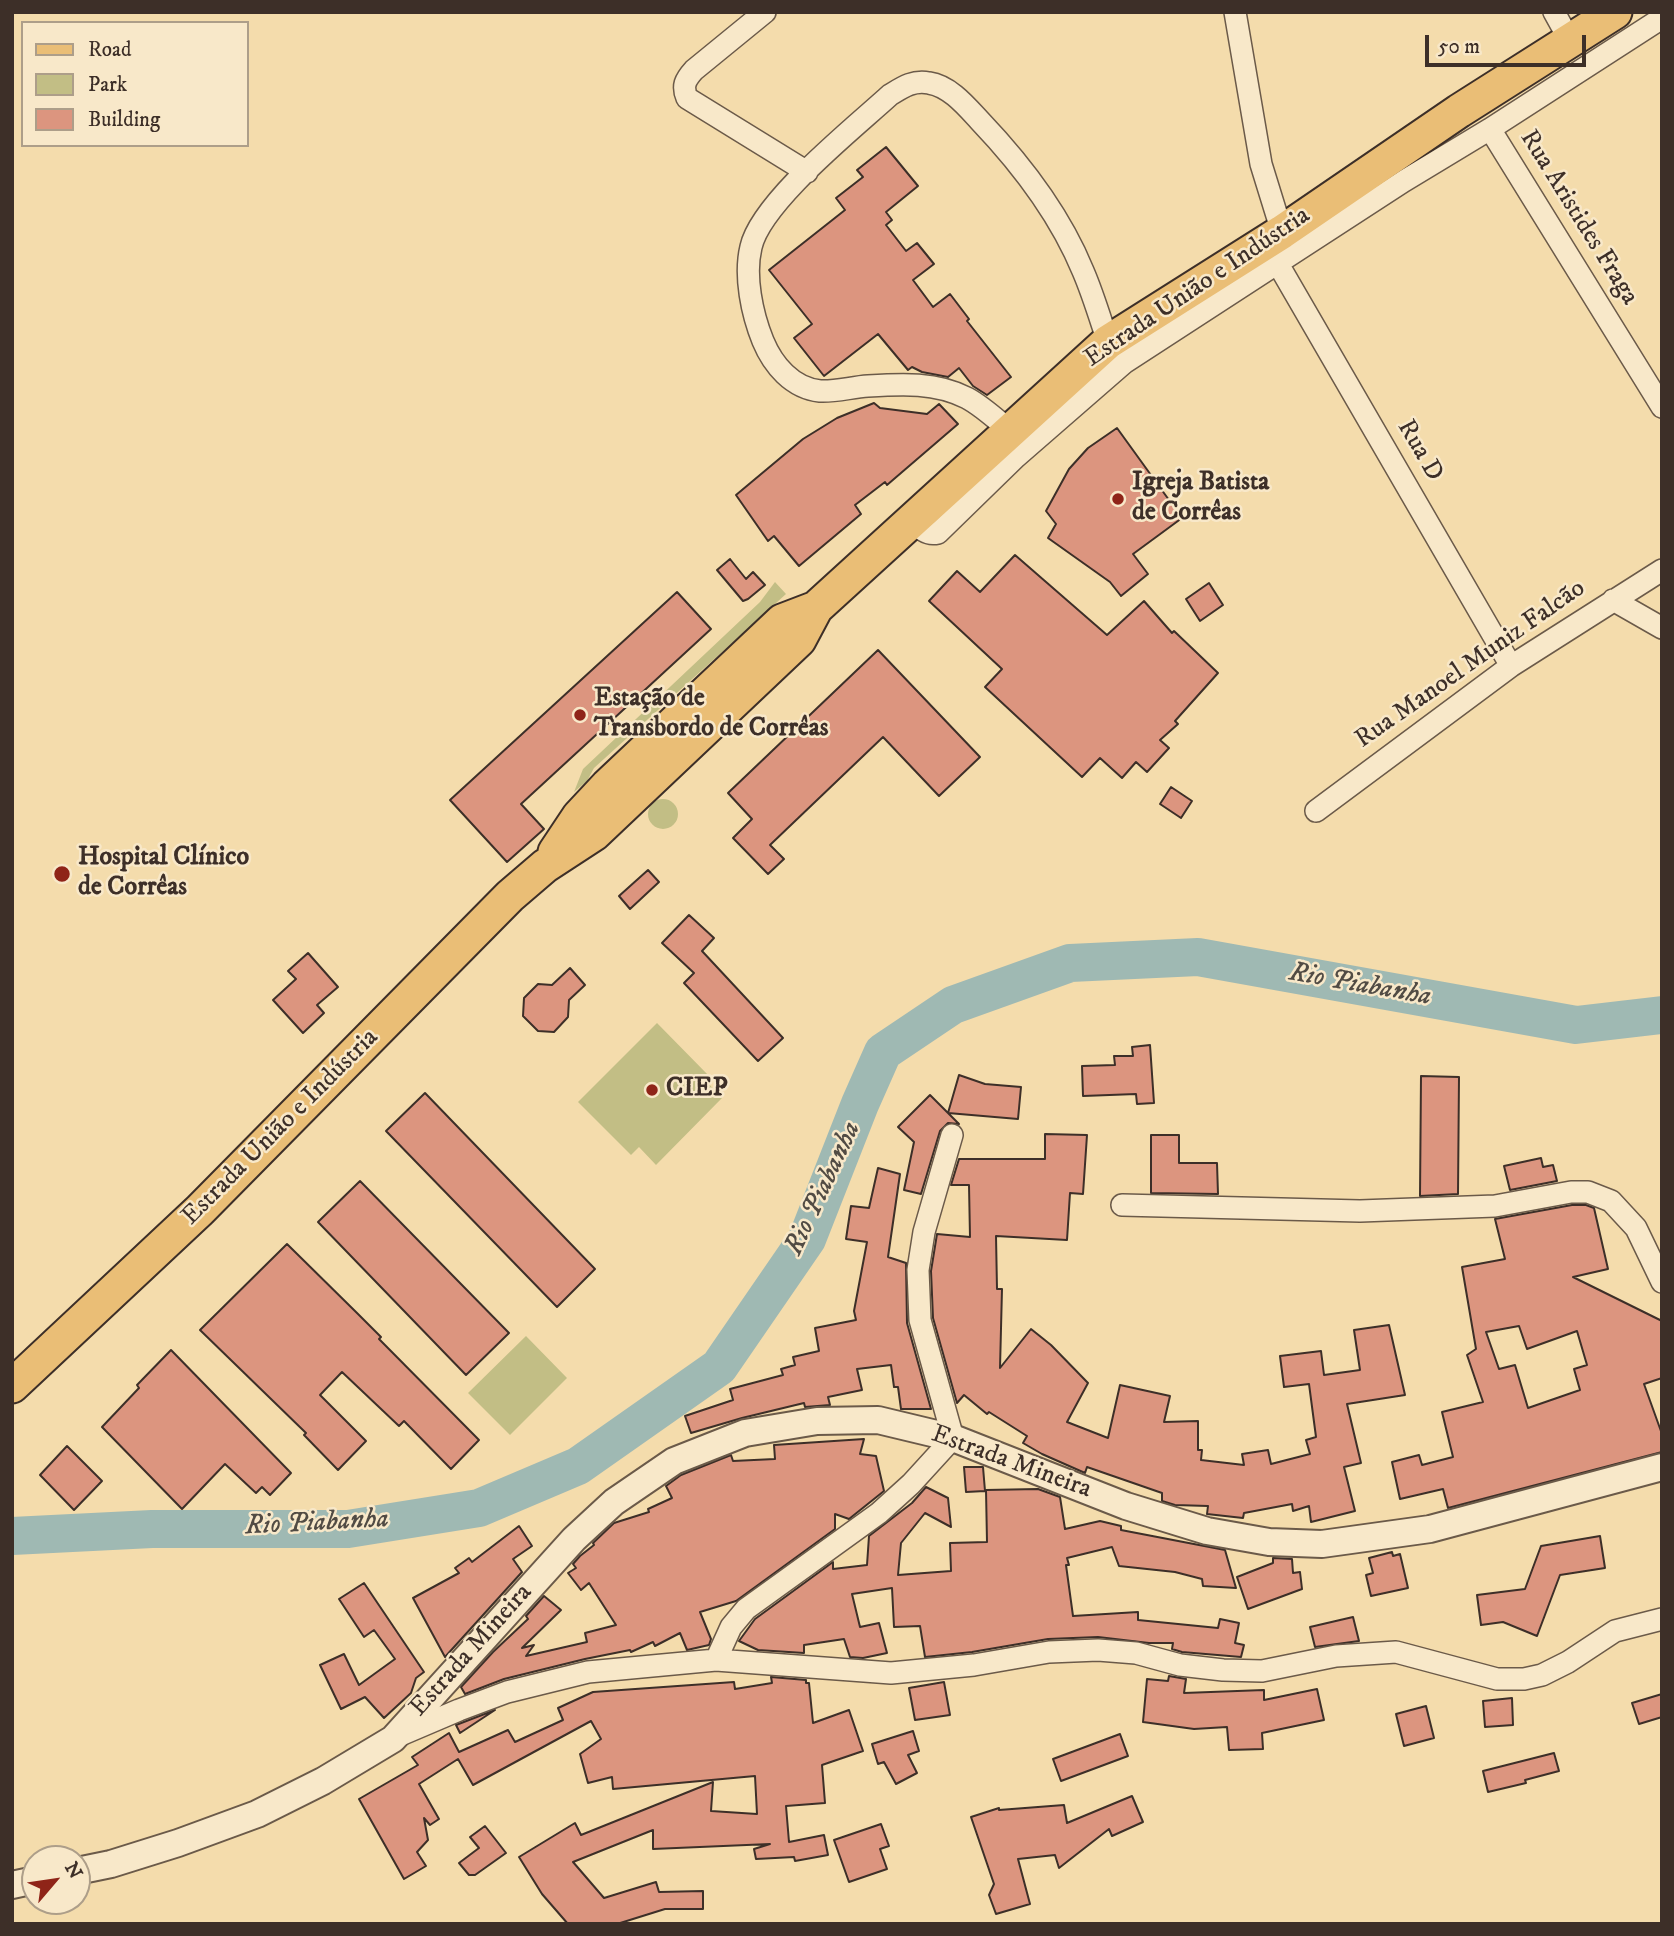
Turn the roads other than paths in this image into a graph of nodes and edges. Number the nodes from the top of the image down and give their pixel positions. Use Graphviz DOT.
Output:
graph roads {
  1 [pos="765,12"];
  2 [pos="1235,12"];
  3 [pos="1555,12"];
  4 [pos="1615,12"];
  5 [pos="1662,18"];
  6 [pos="1570,41"];
  7 [pos="1521,90"];
  8 [pos="1475,125"];
  9 [pos="807,172"];
  10 [pos="1280,248"];
  11 [pos="1108,342"];
  12 [pos="1662,407"];
  13 [pos="1009,430"];
  14 [pos="912,519"];
  15 [pos="1662,570"];
  16 [pos="1614,600"];
  17 [pos="1662,628"];
  18 [pos="1511,666"];
  19 [pos="1316,811"];
  20 [pos="952,1136"];
  21 [pos="1122,1205"];
  22 [pos="1662,1282"];
  23 [pos="12,1385"];
  24 [pos="953,1438"];
  25 [pos="1662,1467"];
  26 [pos="1662,1619"];
  27 [pos="716,1660"];
  28 [pos="393,1739"];
  29 [pos="91,1868"];
  1 -- 9 [label="street"];
  2 -- 10 [label="street, Rua D"];
  3 -- 6 [label="street"];
  4 -- 6 [label="main road, Estrada União e Indústria"];
  5 -- 7 [label="street"];
  6 -- 7 [label="main road, Estrada União e Indústria"];
  7 -- 8 [label="main road, Estrada União e Indústria"];
  8 -- 10 [label="main road, Estrada União e Indústria"];
  8 -- 12 [label="street, Rua Aristides Fraga"];
  9 -- 11 [label="street"];
  9 -- 13 [label="street"];
  10 -- 11 [label="main road, Estrada União e Indústria"];
  10 -- 14 [label="street"];
  10 -- 18 [label="street, Rua D"];
  11 -- 13 [label="main road, Estrada União e Indústria"];
  13 -- 14 [label="main road, Estrada União e Indústria"];
  14 -- 23 [label="main road, Estrada União e Indústria"];
  15 -- 16 [label="street, Rua Manoel Muniz Falcão"];
  16 -- 17 [label="street"];
  16 -- 18 [label="street, Rua Manoel Muniz Falcão"];
  18 -- 19 [label="street, Rua Manoel Muniz Falcão"];
  20 -- 24 [label="street"];
  21 -- 22 [label="street"];
  24 -- 25 [label="street, Estrada Mineira"];
  24 -- 27 [label="street"];
  24 -- 28 [label="street, Estrada Mineira"];
  26 -- 27 [label="street"];
  27 -- 28 [label="street"];
  28 -- 29 [label="street, Estrada Mineira"];
}
